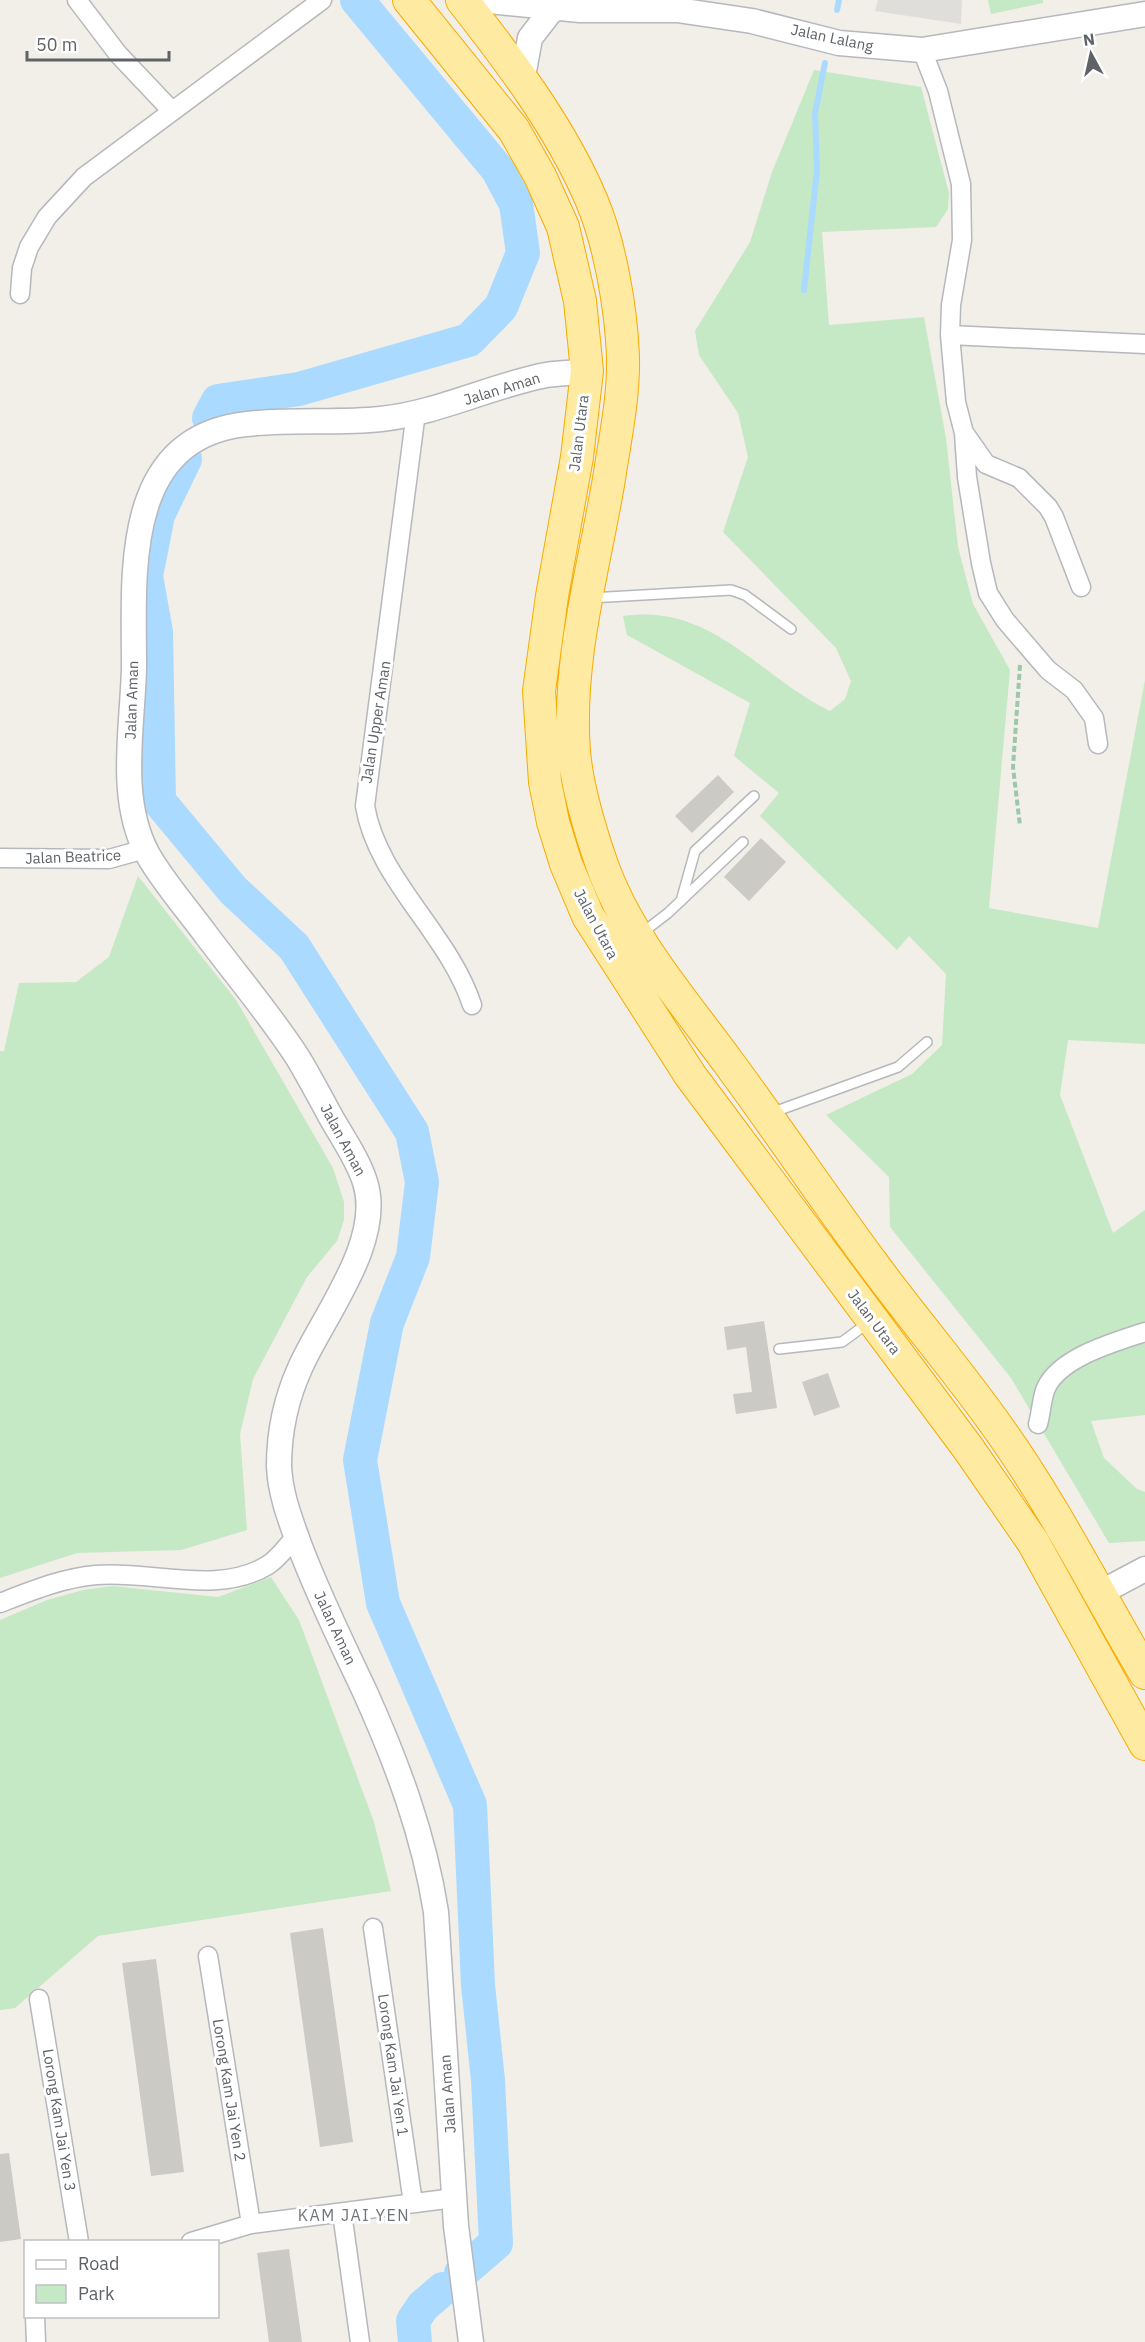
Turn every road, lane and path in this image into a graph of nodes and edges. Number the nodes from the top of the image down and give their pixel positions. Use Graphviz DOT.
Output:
graph roads {
  1 [pos="77,0"];
  2 [pos="322,0"];
  3 [pos="409,0"];
  4 [pos="462,0"];
  5 [pos="478,0"];
  6 [pos="554,7"];
  7 [pos="1145,14"];
  8 [pos="922,50"];
  9 [pos="522,82"];
  10 [pos="171,110"];
  11 [pos="550,122"];
  12 [pos="20,294"];
  13 [pos="950,335"];
  14 [pos="1145,344"];
  15 [pos="587,371"];
  16 [pos="416,412"];
  17 [pos="964,433"];
  18 [pos="1081,587"];
  19 [pos="588,598"];
  20 [pos="791,629"];
  21 [pos="1022,640"];
  22 [pos="1098,744"];
  23 [pos="754,796"];
  24 [pos="1020,826"];
  25 [pos="743,842"];
  26 [pos="145,849"];
  27 [pos="0,858"];
  28 [pos="681,901"];
  29 [pos="638,936"];
  30 [pos="472,1005"];
  31 [pos="927,1042"];
  32 [pos="766,1115"];
  33 [pos="873,1320"];
  34 [pos="1145,1332"];
  35 [pos="779,1349"];
  36 [pos="1038,1424"];
  37 [pos="296,1536"];
  38 [pos="1145,1569"];
  39 [pos="1098,1594"];
  40 [pos="0,1603"];
  41 [pos="1145,1673"];
  42 [pos="1145,1744"];
  43 [pos="373,1928"];
  44 [pos="208,1956"];
  45 [pos="39,1999"];
  46 [pos="454,2198"];
  47 [pos="413,2203"];
  48 [pos="342,2213"];
  49 [pos="251,2224"];
  50 [pos="79,2240"];
  51 [pos="195,2240"];
  52 [pos="35,2318"];
  53 [pos="36,2342"];
  54 [pos="360,2342"];
  55 [pos="471,2342"];
  1 -- 10 [label="street"];
  2 -- 10 [label="street"];
  3 -- 15 [label="highway, Jalan Utara"];
  4 -- 9 [label="highway, Jalan Utara"];
  5 -- 6 [label="street, Jalan Lalang"];
  6 -- 8 [label="street, Jalan Lalang"];
  6 -- 9 [label="street"];
  7 -- 8 [label="street, Jalan Lalang"];
  8 -- 13 [label="street"];
  9 -- 11 [label="highway, Jalan Utara"];
  10 -- 12 [label="street"];
  11 -- 15 [label="highway"];
  11 -- 19 [label="highway, Jalan Utara"];
  13 -- 14 [label="street"];
  13 -- 17 [label="street"];
  15 -- 16 [label="street, Jalan Aman"];
  15 -- 33 [label="highway, Jalan Utara"];
  16 -- 26 [label="street, Jalan Aman"];
  16 -- 30 [label="street, Jalan Upper Aman"];
  17 -- 18 [label="street"];
  17 -- 21 [label="street"];
  19 -- 20 [label="lane"];
  19 -- 29 [label="highway, Jalan Utara"];
  21 -- 22 [label="street"];
  21 -- 24 [label="path"];
  23 -- 28 [label="lane"];
  25 -- 28 [label="lane"];
  26 -- 27 [label="street, Jalan Beatrice"];
  26 -- 37 [label="street, Jalan Aman"];
  28 -- 29 [label="lane"];
  29 -- 32 [label="highway, Jalan Utara"];
  31 -- 32 [label="lane"];
  32 -- 39 [label="highway, Jalan Utara"];
  33 -- 35 [label="lane"];
  33 -- 42 [label="highway, Jalan Utara"];
  34 -- 36 [label="street"];
  37 -- 40 [label="street"];
  37 -- 46 [label="street, Jalan Aman"];
  38 -- 39 [label="street"];
  39 -- 41 [label="highway, Jalan Utara"];
  43 -- 47 [label="street, Lorong Kam Jai Yen 1"];
  44 -- 49 [label="street, Lorong Kam Jai Yen 2"];
  45 -- 50 [label="street, Lorong Kam Jai Yen 3"];
  46 -- 47 [label="street"];
  46 -- 55 [label="street, Jalan Aman"];
  47 -- 48 [label="street"];
  48 -- 49 [label="street"];
  48 -- 54 [label="street"];
  49 -- 51 [label="street"];
  52 -- 53 [label="street"];
}
